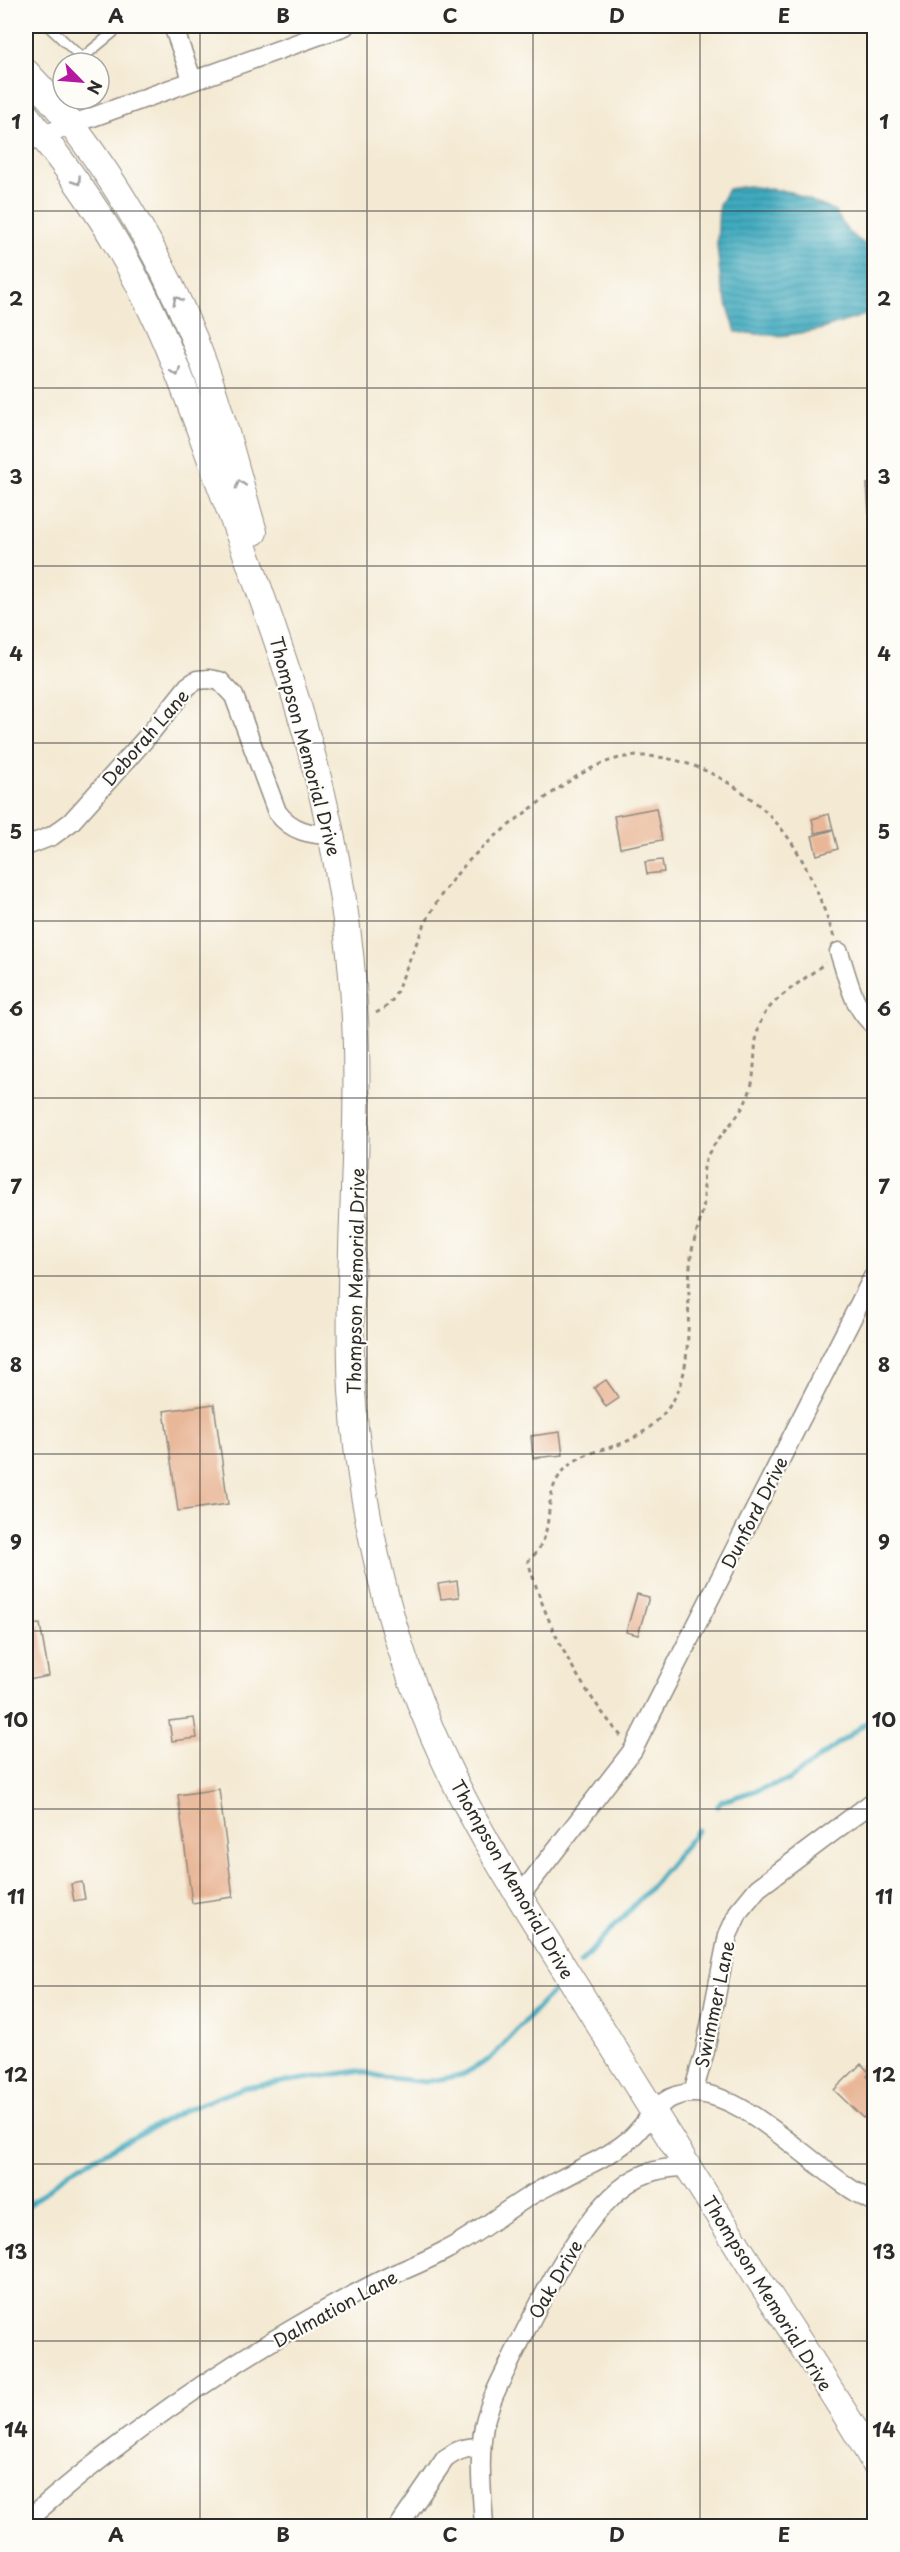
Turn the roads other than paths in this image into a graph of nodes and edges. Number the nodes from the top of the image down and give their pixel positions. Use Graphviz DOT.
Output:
graph roads {
  1 [pos="48,26"];
  2 [pos="121,26"];
  3 [pos="173,26"];
  4 [pos="345,26"];
  5 [pos="26,72"];
  6 [pos="192,79"];
  7 [pos="69,125"];
  8 [pos="31,130"];
  9 [pos="272,623"];
  10 [pos="334,836"];
  11 [pos="26,846"];
  12 [pos="839,952"];
  13 [pos="874,1025"];
  14 [pos="874,1275"];
  15 [pos="874,1801"];
  16 [pos="520,1896"];
  17 [pos="693,2093"];
  18 [pos="652,2111"];
  19 [pos="687,2167"];
  20 [pos="874,2202"];
  21 [pos="481,2447"];
  22 [pos="874,2462"];
  23 [pos="26,2521"];
  24 [pos="399,2526"];
  25 [pos="484,2526"];
  1 -- 2 [label="lane"];
  3 -- 6 [label="street"];
  4 -- 6 [label="street"];
  5 -- 7 [label="main road, Thompson Memorial Drive"];
  6 -- 7 [label="street"];
  7 -- 8 [label="street"];
  9 -- 7 [label="main road, Thompson Memorial Drive, one-way"];
  8 -- 9 [label="main road, Thompson Memorial Drive, one-way"];
  9 -- 10 [label="main road, Thompson Memorial Drive"];
  10 -- 11 [label="street, Deborah Lane"];
  10 -- 16 [label="main road, Thompson Memorial Drive"];
  12 -- 13 [label="street"];
  14 -- 16 [label="street, Dunford Drive"];
  15 -- 17 [label="street, Swimmer Lane"];
  16 -- 18 [label="main road, Thompson Memorial Drive"];
  17 -- 18 [label="street"];
  17 -- 20 [label="street"];
  18 -- 19 [label="main road, Thompson Memorial Drive"];
  18 -- 23 [label="street, Dalmation Lane"];
  19 -- 21 [label="street, Oak Drive"];
  19 -- 22 [label="main road, Thompson Memorial Drive"];
  21 -- 24 [label="street"];
  21 -- 25 [label="street, Oak Drive"];
}
